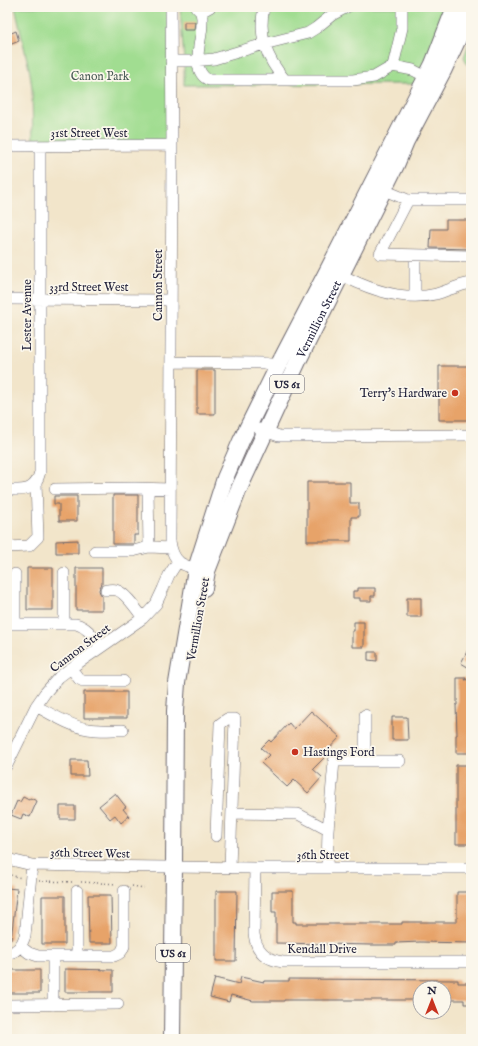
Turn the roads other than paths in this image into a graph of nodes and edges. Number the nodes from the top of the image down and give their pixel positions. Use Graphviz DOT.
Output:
graph roads {
  1 [pos="171,7"];
  2 [pos="264,7"];
  3 [pos="347,7"];
  4 [pos="402,7"];
  5 [pos="455,7"];
  6 [pos="471,7"];
  7 [pos="202,9"];
  8 [pos="264,44"];
  9 [pos="171,61"];
  10 [pos="198,61"];
  11 [pos="393,66"];
  12 [pos="285,80"];
  13 [pos="432,80"];
  14 [pos="172,145"];
  15 [pos="7,146"];
  16 [pos="40,146"];
  17 [pos="384,190"];
  18 [pos="408,200"];
  19 [pos="471,200"];
  20 [pos="415,255"];
  21 [pos="471,256"];
  22 [pos="335,272"];
  23 [pos="471,283"];
  24 [pos="415,296"];
  25 [pos="7,299"];
  26 [pos="40,299"];
  27 [pos="171,300"];
  28 [pos="171,362"];
  29 [pos="278,366"];
  30 [pos="250,425"];
  31 [pos="266,431"];
  32 [pos="471,435"];
  33 [pos="36,484"];
  34 [pos="148,488"];
  35 [pos="55,489"];
  36 [pos="170,489"];
  37 [pos="7,490"];
  38 [pos="7,547"];
  39 [pos="149,547"];
  40 [pos="171,548"];
  41 [pos="95,551"];
  42 [pos="178,561"];
  43 [pos="201,570"];
  44 [pos="64,573"];
  45 [pos="15,574"];
  46 [pos="106,590"];
  47 [pos="144,618"];
  48 [pos="11,624"];
  49 [pos="64,624"];
  50 [pos="101,647"];
  51 [pos="71,668"];
  52 [pos="123,681"];
  53 [pos="36,706"];
  54 [pos="365,714"];
  55 [pos="122,730"];
  56 [pos="365,761"];
  57 [pos="400,761"];
  58 [pos="7,765"];
  59 [pos="232,813"];
  60 [pos="328,830"];
  61 [pos="216,836"];
  62 [pos="7,859"];
  63 [pos="32,865"];
  64 [pos="174,867"];
  65 [pos="230,868"];
  66 [pos="255,868"];
  67 [pos="327,868"];
  68 [pos="471,868"];
  69 [pos="77,891"];
  70 [pos="124,891"];
  71 [pos="20,946"];
  72 [pos="7,953"];
  73 [pos="52,956"];
  74 [pos="77,956"];
  75 [pos="471,962"];
  76 [pos="118,1004"];
  77 [pos="7,1005"];
  78 [pos="53,1005"];
  79 [pos="172,1039"];
  1 -- 9 [label="street, Cannon Street"];
  2 -- 8 [label="street"];
  3 -- 8 [label="street"];
  4 -- 11 [label="street"];
  5 -- 13 [label="highway, Vermillion Street / US 61"];
  6 -- 13 [label="highway, Vermillion Street / US 61"];
  7 -- 10 [label="street"];
  8 -- 10 [label="street"];
  8 -- 12 [label="street"];
  9 -- 10 [label="street"];
  9 -- 14 [label="street, Cannon Street"];
  10 -- 12 [label="street"];
  11 -- 12 [label="street"];
  11 -- 13 [label="street"];
  13 -- 17 [label="highway, Vermillion Street / US 61"];
  13 -- 22 [label="highway, Vermillion Street / US 61"];
  14 -- 16 [label="street, 31st Street West"];
  14 -- 27 [label="street, Cannon Street"];
  15 -- 16 [label="street, 31st Street West"];
  16 -- 26 [label="street, Lester Avenue"];
  17 -- 18 [label="street"];
  17 -- 22 [label="highway, Vermillion Street / US 61"];
  18 -- 19 [label="street"];
  18 -- 20 [label="street"];
  20 -- 21 [label="street"];
  20 -- 24 [label="street"];
  22 -- 24 [label="street"];
  22 -- 29 [label="highway, Vermillion Street / US 61"];
  22 -- 31 [label="highway, Vermillion Street / US 61"];
  23 -- 24 [label="street"];
  25 -- 26 [label="street, 33rd Street West"];
  26 -- 27 [label="street, 33rd Street West"];
  26 -- 33 [label="street, Lester Avenue"];
  27 -- 28 [label="street, Cannon Street"];
  28 -- 29 [label="street"];
  28 -- 36 [label="street, Cannon Street"];
  29 -- 30 [label="highway, Vermillion Street / US 61"];
  30 -- 31 [label="street"];
  30 -- 43 [label="highway, Vermillion Street / US 61"];
  31 -- 32 [label="street"];
  31 -- 43 [label="highway, Vermillion Street / US 61"];
  33 -- 37 [label="street"];
  33 -- 38 [label="street, Lester Avenue"];
  34 -- 35 [label="street"];
  34 -- 36 [label="street"];
  34 -- 39 [label="street"];
  36 -- 40 [label="street, Cannon Street"];
  39 -- 40 [label="street"];
  39 -- 41 [label="street"];
  40 -- 42 [label="street, Cannon Street"];
  42 -- 43 [label="street"];
  42 -- 47 [label="street, Cannon Street"];
  43 -- 64 [label="highway, Vermillion Street / US 61"];
  44 -- 49 [label="street"];
  45 -- 48 [label="street"];
  46 -- 47 [label="street"];
  47 -- 50 [label="street, Cannon Street"];
  48 -- 49 [label="street"];
  49 -- 50 [label="street"];
  50 -- 51 [label="street, Cannon Street"];
  51 -- 52 [label="street"];
  51 -- 53 [label="street, Cannon Street"];
  53 -- 55 [label="street"];
  53 -- 58 [label="street, Cannon Street"];
  54 -- 56 [label="street"];
  56 -- 57 [label="street"];
  56 -- 60 [label="street"];
  59 -- 60 [label="street"];
  59 -- 61 [label="street"];
  59 -- 65 [label="street"];
  60 -- 67 [label="street"];
  62 -- 63 [label="street, 36th Street West"];
  63 -- 64 [label="street, 36th Street West"];
  63 -- 71 [label="street"];
  64 -- 65 [label="street, 36th Street"];
  64 -- 79 [label="highway, US 61"];
  65 -- 66 [label="street, 36th Street"];
  66 -- 67 [label="street, 36th Street"];
  66 -- 75 [label="street, Kendall Drive"];
  67 -- 68 [label="street, 36th Street"];
  69 -- 74 [label="street"];
  70 -- 74 [label="street"];
  71 -- 72 [label="street"];
  71 -- 73 [label="street"];
  73 -- 74 [label="street"];
  73 -- 78 [label="street"];
  76 -- 78 [label="street"];
  77 -- 78 [label="street"];
}
